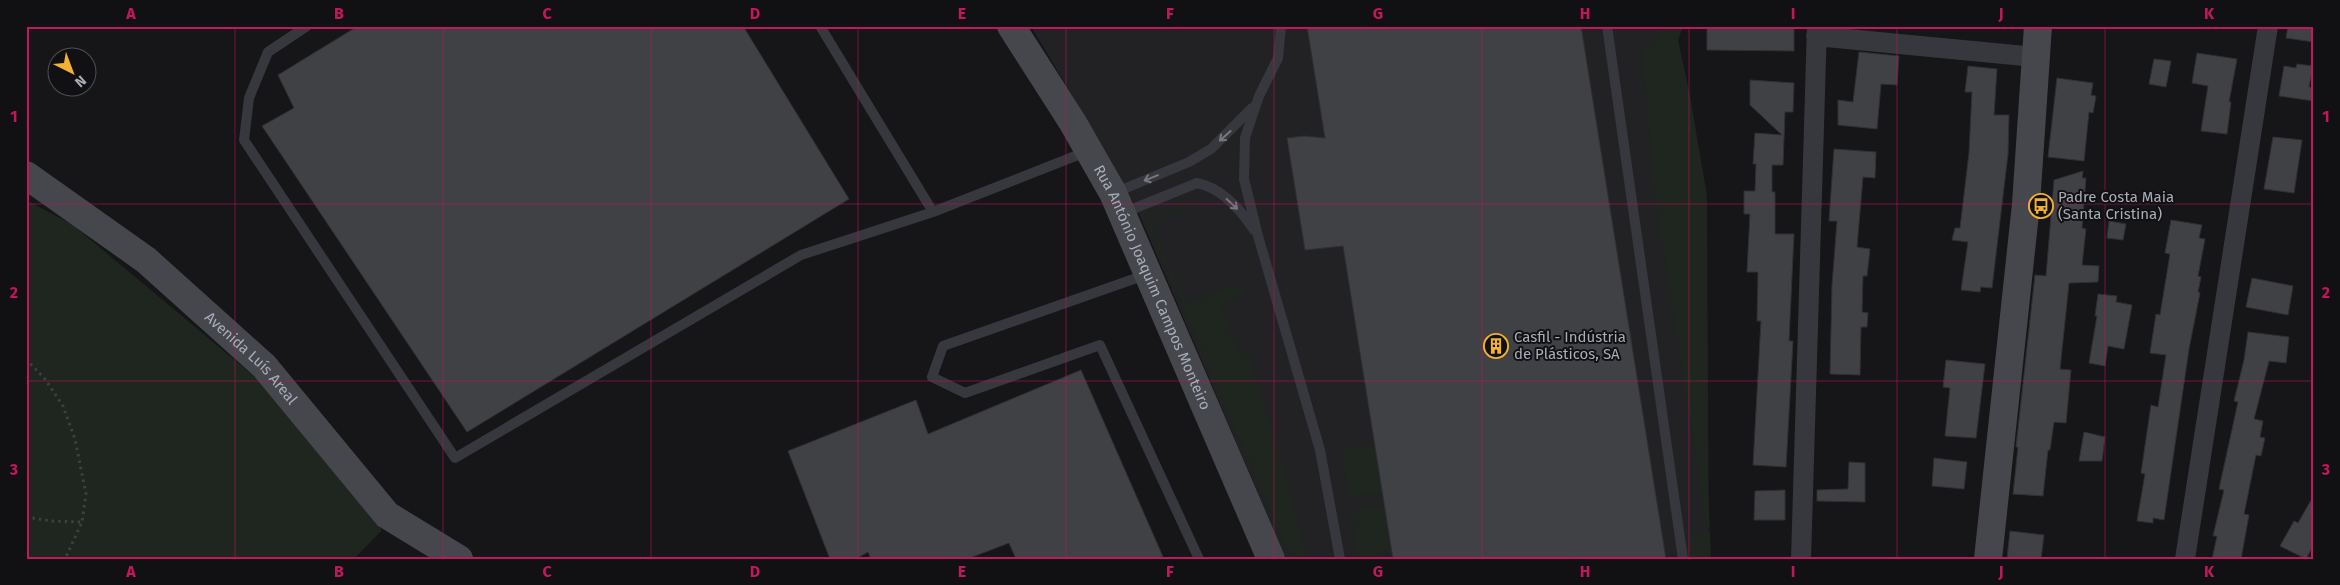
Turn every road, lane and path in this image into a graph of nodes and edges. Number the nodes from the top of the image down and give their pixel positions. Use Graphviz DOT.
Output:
graph roads {
  1 [pos="307,26"];
  2 [pos="820,26"];
  3 [pos="1011,26"];
  4 [pos="1281,26"];
  5 [pos="1607,26"];
  6 [pos="2038,26"];
  7 [pos="2268,26"];
  8 [pos="1816,31"];
  9 [pos="2035,58"];
  10 [pos="1256,103"];
  11 [pos="1089,151"];
  12 [pos="26,175"];
  13 [pos="1117,203"];
  14 [pos="933,212"];
  15 [pos="1258,236"];
  16 [pos="1149,274"];
  17 [pos="26,359"];
  18 [pos="26,517"];
  19 [pos="82,522"];
  20 [pos="65,559"];
  21 [pos="459,559"];
  22 [pos="1199,559"];
  23 [pos="1271,559"];
  24 [pos="1340,559"];
  25 [pos="1683,559"];
  26 [pos="1801,559"];
  27 [pos="1988,559"];
  28 [pos="2185,559"];
  1 -- 14 [label="lane"];
  2 -- 14 [label="lane"];
  3 -- 11 [label="street, Rua António Joaquim Campos Monteiro"];
  4 -- 10 [label="lane"];
  5 -- 25 [label="lane"];
  6 -- 9 [label="street"];
  7 -- 28 [label="street"];
  8 -- 9 [label="street"];
  8 -- 26 [label="street"];
  9 -- 27 [label="street"];
  10 -- 13 [label="lane, one-way"];
  10 -- 15 [label="lane"];
  11 -- 13 [label="street, Rua António Joaquim Campos Monteiro"];
  11 -- 14 [label="lane"];
  12 -- 21 [label="street, Avenida Luís Areal"];
  13 -- 15 [label="lane, one-way"];
  13 -- 16 [label="street, Rua António Joaquim Campos Monteiro"];
  15 -- 24 [label="lane"];
  16 -- 22 [label="lane"];
  16 -- 23 [label="street, Rua António Joaquim Campos Monteiro"];
  17 -- 19 [label="path"];
  18 -- 19 [label="path"];
  19 -- 20 [label="path"];
}
